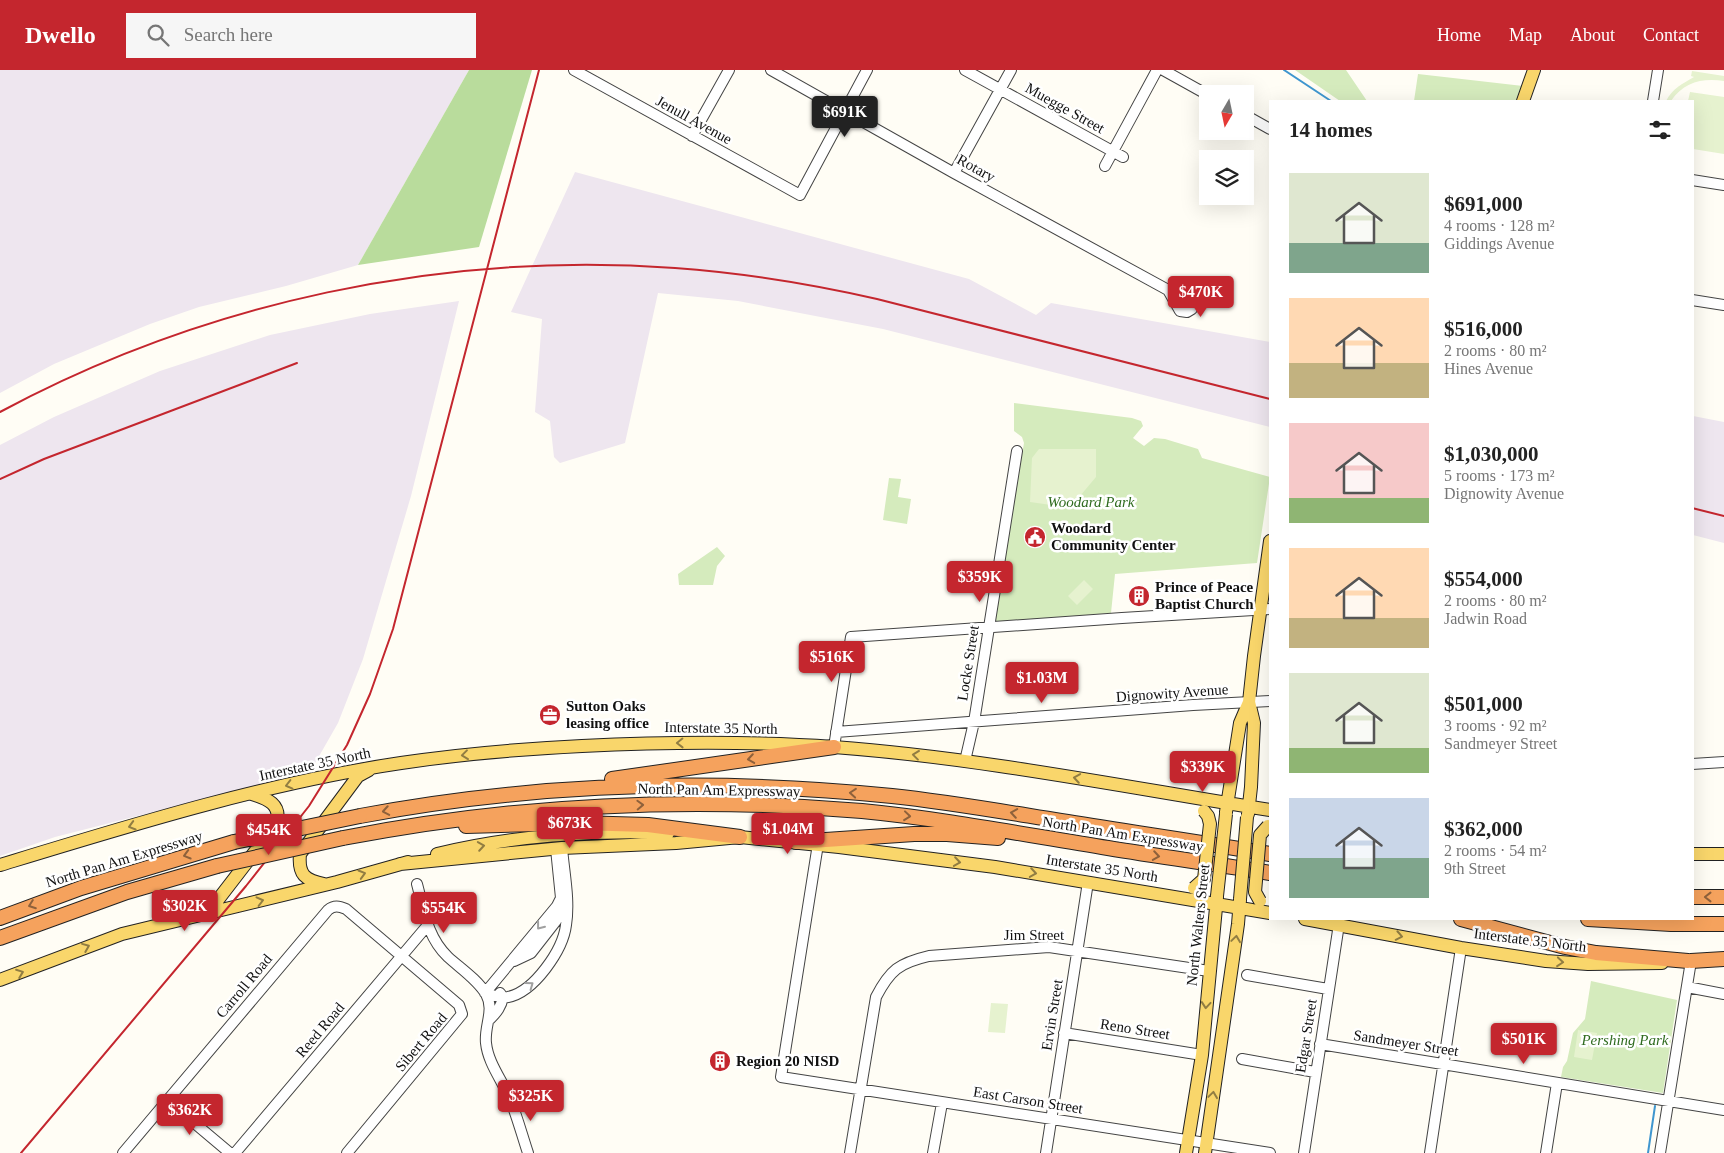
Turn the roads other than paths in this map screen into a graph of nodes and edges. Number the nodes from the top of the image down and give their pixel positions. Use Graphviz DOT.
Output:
graph roads {
  1 [pos="574,70"];
  2 [pos="597,70"];
  3 [pos="729,70"];
  4 [pos="771,70"];
  5 [pos="868,70"];
  6 [pos="965,70"];
  7 [pos="1011,70"];
  8 [pos="1157,70"];
  9 [pos="1163,70"];
  10 [pos="1534,70"];
  11 [pos="1658,70"];
  12 [pos="591,80"];
  13 [pos="1001,89"];
  14 [pos="1199,90"];
  15 [pos="1523,100"];
  16 [pos="1653,100"];
  17 [pos="844,112"];
  18 [pos="1254,120"];
  19 [pos="1269,128"];
  20 [pos="692,136"];
  21 [pos="1113,152"];
  22 [pos="1123,157"];
  23 [pos="1105,166"];
  24 [pos="954,173"];
  25 [pos="1694,180"];
  26 [pos="1724,185"];
  27 [pos="1168,290"];
  28 [pos="1694,300"];
  29 [pos="1724,305"];
  30 [pos="1016,450"];
  31 [pos="1269,548"];
  32 [pos="1265,609"];
  33 [pos="989,628"];
  34 [pos="1269,701"];
  35 [pos="1249,702"];
  36 [pos="974,722"];
  37 [pos="836,732"];
  38 [pos="834,747"];
  39 [pos="1724,759"];
  40 [pos="964,761"];
  41 [pos="1694,764"];
  42 [pos="371,768"];
  43 [pos="252,794"];
  44 [pos="1184,797"];
  45 [pos="413,807"];
  46 [pos="1227,809"];
  47 [pos="1269,810"];
  48 [pos="1248,812"];
  49 [pos="1269,826"];
  50 [pos="366,833"];
  51 [pos="740,837"];
  52 [pos="796,842"];
  53 [pos="818,844"];
  54 [pos="1108,848"];
  55 [pos="559,849"];
  56 [pos="1269,853"];
  57 [pos="1694,854"];
  58 [pos="1724,854"];
  59 [pos="400,864"];
  60 [pos="0,865"];
  61 [pos="1267,873"];
  62 [pos="1088,882"];
  63 [pos="325,884"];
  64 [pos="417,884"];
  65 [pos="1163,894"];
  66 [pos="1694,897"];
  67 [pos="1724,897"];
  68 [pos="1217,900"];
  69 [pos="1239,903"];
  70 [pos="1265,904"];
  71 [pos="1269,913"];
  72 [pos="193,916"];
  73 [pos="0,918"];
  74 [pos="1312,920"];
  75 [pos="1465,920"];
  76 [pos="1605,920"];
  77 [pos="1339,924"];
  78 [pos="1724,924"];
  79 [pos="428,926"];
  80 [pos="0,938"];
  81 [pos="1461,948"];
  82 [pos="1077,950"];
  83 [pos="402,956"];
  84 [pos="1724,960"];
  85 [pos="1690,961"];
  86 [pos="1210,971"];
  87 [pos="1247,975"];
  88 [pos="0,980"];
  89 [pos="1687,988"];
  90 [pos="489,989"];
  91 [pos="1328,989"];
  92 [pos="1724,994"];
  93 [pos="504,997"];
  94 [pos="490,1019"];
  95 [pos="1064,1033"];
  96 [pos="1320,1044"];
  97 [pos="1202,1055"];
  98 [pos="1242,1059"];
  99 [pos="1443,1064"];
  100 [pos="1315,1072"];
  101 [pos="1557,1083"];
  102 [pos="861,1089"];
  103 [pos="167,1100"];
  104 [pos="1668,1101"];
  105 [pos="942,1102"];
  106 [pos="1724,1110"];
  107 [pos="1051,1119"];
  108 [pos="1188,1140"];
  109 [pos="1206,1148"];
  110 [pos="123,1153"];
  111 [pos="230,1153"];
  112 [pos="235,1153"];
  113 [pos="347,1153"];
  114 [pos="528,1153"];
  115 [pos="850,1153"];
  116 [pos="934,1153"];
  117 [pos="1046,1153"];
  118 [pos="1186,1153"];
  119 [pos="1270,1153"];
  120 [pos="1304,1153"];
  121 [pos="1430,1153"];
  122 [pos="1546,1153"];
  123 [pos="1660,1153"];
  1 -- 12 [label="street, Jenull Avenue"];
  2 -- 12 [label="street"];
  3 -- 20 [label="street"];
  4 -- 17 [label="street, Rotary"];
  5 -- 17 [label="street"];
  6 -- 13 [label="street, Muegge Street"];
  7 -- 13 [label="street"];
  8 -- 21 [label="street"];
  9 -- 14 [label="street"];
  10 -- 15 [label="main road"];
  11 -- 16 [label="street"];
  12 -- 20 [label="street, Jenull Avenue"];
  13 -- 21 [label="street, Muegge Street"];
  13 -- 24 [label="street"];
  17 -- 20 [label="street, Jenull Avenue"];
  17 -- 24 [label="street, Rotary"];
  18 -- 19 [label="street"];
  21 -- 22 [label="street, Muegge Street"];
  21 -- 23 [label="street"];
  24 -- 27 [label="street, Rotary"];
  25 -- 26 [label="street"];
  28 -- 29 [label="street"];
  30 -- 33 [label="street, Locke Street"];
  31 -- 32 [label="main road, North Walters Street"];
  32 -- 33 [label="street"];
  32 -- 35 [label="main road, North Walters Street"];
  33 -- 36 [label="street, Locke Street"];
  33 -- 37 [label="street"];
  34 -- 35 [label="street, Dignowity Avenue"];
  35 -- 36 [label="street, Dignowity Avenue"];
  35 -- 46 [label="main road, North Walters Street"];
  35 -- 48 [label="main road, North Walters Street"];
  36 -- 37 [label="street, Dignowity Avenue"];
  36 -- 40 [label="street, Locke Street"];
  37 -- 38 [label="street"];
  40 -- 38 [label="main road, Interstate 35 North, one-way"];
  38 -- 42 [label="main road, Interstate 35 North, one-way"];
  38 -- 45 [label="highway, one-way"];
  39 -- 41 [label="street"];
  44 -- 40 [label="main road, Interstate 35 North, one-way"];
  42 -- 43 [label="main road, Interstate 35 North, one-way"];
  42 -- 63 [label="main road"];
  43 -- 60 [label="main road, Interstate 35 North, one-way"];
  43 -- 72 [label="main road"];
  44 -- 46 [label="main road, Interstate 35 North"];
  44 -- 65 [label="main road, bridge"];
  56 -- 45 [label="highway, North Pan Am Expressway, one-way"];
  45 -- 73 [label="highway, North Pan Am Expressway, one-way, bridge"];
  46 -- 48 [label="main road, Interstate 35 North"];
  46 -- 68 [label="main road, North Walters Street, bridge"];
  47 -- 48 [label="main road, Interstate 35 North"];
  48 -- 69 [label="main road, North Walters Street, bridge"];
  49 -- 70 [label="main road, bridge"];
  50 -- 51 [label="highway"];
  50 -- 54 [label="highway, North Pan Am Expressway, one-way"];
  50 -- 80 [label="highway, North Pan Am Expressway, bridge"];
  51 -- 52 [label="main road, Interstate 35 North"];
  51 -- 55 [label="main road"];
  59 -- 51 [label="main road, one-way"];
  52 -- 53 [label="main road, Interstate 35 North"];
  52 -- 54 [label="highway"];
  53 -- 62 [label="main road, Interstate 35 North, one-way"];
  53 -- 102 [label="street, East Carson Street"];
  54 -- 61 [label="highway, North Pan Am Expressway, one-way"];
  55 -- 59 [label="main road"];
  55 -- 90 [label="street, one-way"];
  93 -- 55 [label="street, one-way"];
  57 -- 58 [label="main road"];
  63 -- 59 [label="main road, one-way"];
  62 -- 65 [label="main road, Interstate 35 North"];
  62 -- 82 [label="street, Ervin Street"];
  72 -- 63 [label="main road, one-way"];
  64 -- 79 [label="street"];
  65 -- 68 [label="main road, Interstate 35 North"];
  67 -- 66 [label="highway, one-way"];
  68 -- 69 [label="main road, Interstate 35 North"];
  68 -- 86 [label="main road, North Walters Street"];
  69 -- 71 [label="main road, Interstate 35 North"];
  109 -- 69 [label="main road, North Walters Street, one-way"];
  88 -- 72 [label="main road, one-way"];
  74 -- 77 [label="main road, Interstate 35 North"];
  75 -- 85 [label="highway"];
  76 -- 78 [label="highway"];
  77 -- 81 [label="main road, Interstate 35 North, one-way"];
  77 -- 91 [label="street, Edgar Street"];
  79 -- 83 [label="street, Reed Road"];
  79 -- 90 [label="street"];
  81 -- 85 [label="main road, Interstate 35 North, one-way"];
  81 -- 99 [label="street"];
  82 -- 86 [label="street, Jim Street"];
  82 -- 95 [label="street, Ervin Street"];
  82 -- 102 [label="street, Jim Street"];
  83 -- 103 [label="street, Carroll Road"];
  83 -- 112 [label="street, Reed Road"];
  83 -- 113 [label="street, Sibert Road"];
  84 -- 85 [label="highway"];
  85 -- 89 [label="street"];
  86 -- 97 [label="main road, North Walters Street, one-way"];
  87 -- 91 [label="street"];
  89 -- 92 [label="street"];
  89 -- 104 [label="street"];
  90 -- 93 [label="street"];
  90 -- 94 [label="street"];
  91 -- 96 [label="street, Edgar Street"];
  93 -- 94 [label="street"];
  94 -- 114 [label="street"];
  95 -- 97 [label="street, Reno Street"];
  95 -- 107 [label="street, Ervin Street"];
  96 -- 99 [label="street, Sandmeyer Street"];
  96 -- 100 [label="street, Edgar Street"];
  97 -- 108 [label="main road, North Walters Street"];
  98 -- 100 [label="street"];
  99 -- 101 [label="street, Sandmeyer Street"];
  99 -- 121 [label="street"];
  100 -- 120 [label="street, Edgar Street"];
  101 -- 104 [label="street, Sandmeyer Street"];
  101 -- 122 [label="street"];
  102 -- 105 [label="street, East Carson Street"];
  102 -- 115 [label="street"];
  103 -- 110 [label="street, Carroll Road"];
  103 -- 111 [label="street"];
  104 -- 106 [label="street, Sandmeyer Street"];
  104 -- 123 [label="street"];
  105 -- 107 [label="street, East Carson Street"];
  105 -- 116 [label="street"];
  107 -- 108 [label="street, East Carson Street"];
  107 -- 117 [label="street, Ervin Street"];
  108 -- 109 [label="street, East Carson Street"];
  108 -- 118 [label="main road, North Walters Street"];
  109 -- 119 [label="street, East Carson Street"];
}
